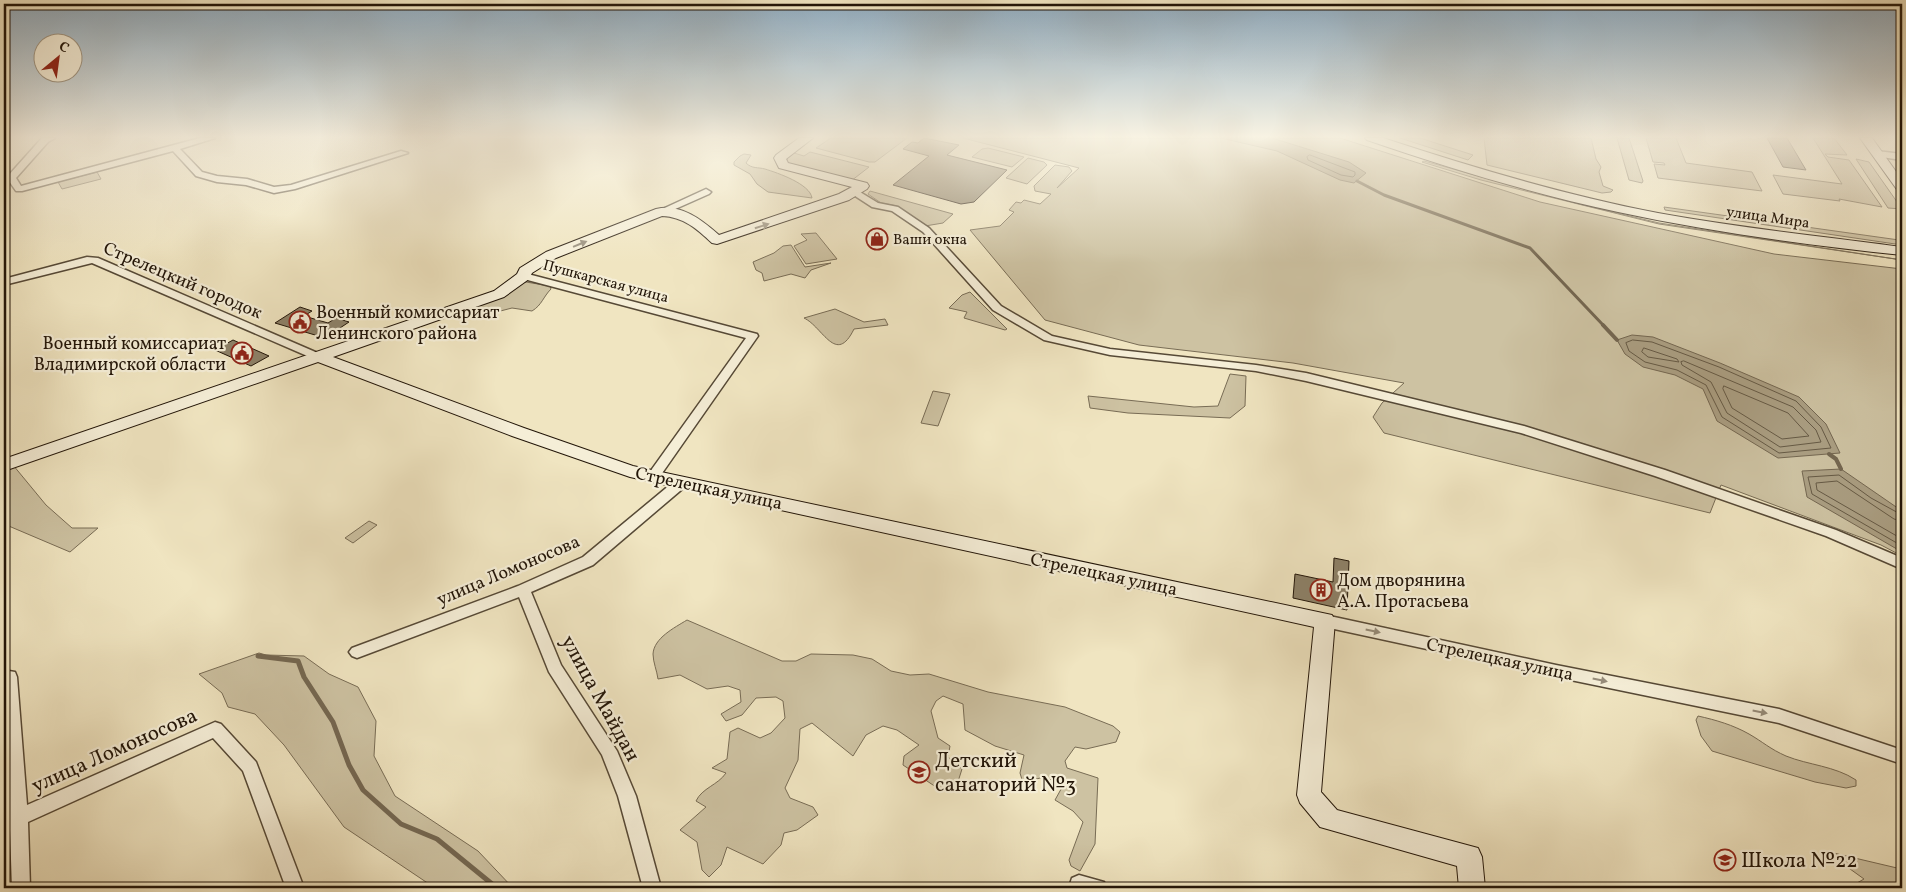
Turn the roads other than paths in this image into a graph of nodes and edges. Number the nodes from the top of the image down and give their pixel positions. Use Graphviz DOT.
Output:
graph roads {
  1 [pos="8,179"];
  2 [pos="54,180"];
  3 [pos="223,180"];
  4 [pos="316,180"];
  5 [pos="829,180"];
  6 [pos="1506,180"];
  7 [pos="859,189"];
  8 [pos="706,192"];
  9 [pos="661,212"];
  10 [pos="1902,252"];
  11 [pos="524,276"];
  12 [pos="4,282"];
  13 [pos="316,356"];
  14 [pos="4,464"];
  15 [pos="653,476"];
  16 [pos="682,482"];
  17 [pos="1902,564"];
  18 [pos="523,590"];
  19 [pos="1325,621"];
  20 [pos="358,652"];
  21 [pos="6,678"];
  22 [pos="1902,757"];
  23 [pos="11,821"];
  24 [pos="21,888"];
  25 [pos="295,888"];
  26 [pos="652,888"];
  27 [pos="1472,888"];
  1 -- 2 [label="street"];
  3 -- 4 [label="street"];
  5 -- 7 [label="street"];
  6 -- 10 [label="street, улица Мира"];
  9 -- 7 [label="street, Пушкарская улица, one-way"];
  7 -- 17 [label="street"];
  8 -- 9 [label="street"];
  11 -- 9 [label="street, Пушкарская улица, one-way"];
  11 -- 13 [label="street"];
  11 -- 15 [label="street, Пушкарская улица"];
  12 -- 13 [label="street, Стрелецкий городок"];
  13 -- 14 [label="street"];
  13 -- 15 [label="street, Стрелецкая улица"];
  15 -- 16 [label="street, Стрелецкая улица"];
  16 -- 18 [label="street, улица Ломоносова"];
  16 -- 19 [label="street, Стрелецкая улица"];
  18 -- 20 [label="street, улица Ломоносова"];
  18 -- 26 [label="street, улица Майдан"];
  19 -- 22 [label="street, Стрелецкая улица, one-way"];
  19 -- 27 [label="street"];
  21 -- 23 [label="street"];
  23 -- 24 [label="street"];
  23 -- 25 [label="street, улица Ломоносова"];
}
